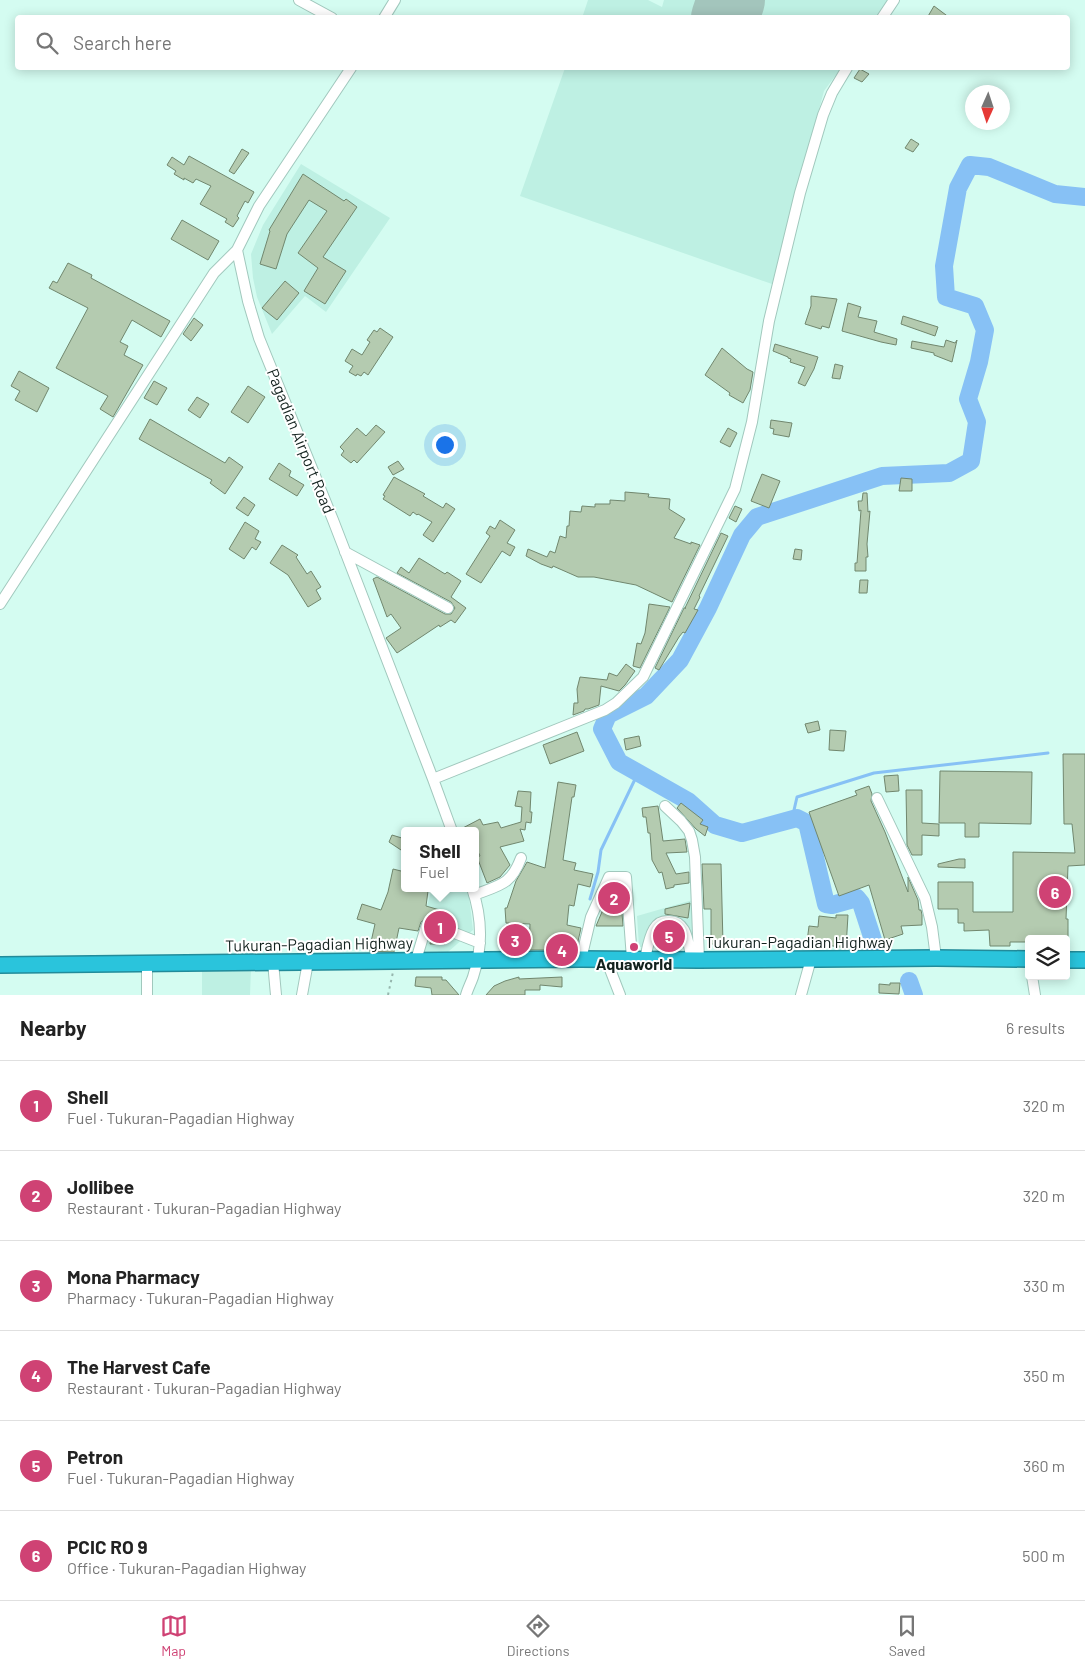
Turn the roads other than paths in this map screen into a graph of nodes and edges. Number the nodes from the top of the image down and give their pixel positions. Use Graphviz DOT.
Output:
graph roads {
  1 [pos="299,0"];
  2 [pos="395,0"];
  3 [pos="894,0"];
  4 [pos="326,15"];
  5 [pos="386,15"];
  6 [pos="884,15"];
  7 [pos="350,70"];
  8 [pos="845,70"];
  9 [pos="237,250"];
  10 [pos="345,552"];
  11 [pos="0,604"];
  12 [pos="448,608"];
  13 [pos="433,779"];
  14 [pos="877,798"];
  15 [pos="665,806"];
  16 [pos="451,827"];
  17 [pos="521,858"];
  18 [pos="479,889"];
  19 [pos="473,892"];
  20 [pos="434,925"];
  21 [pos="447,930"];
  22 [pos="480,942"];
  23 [pos="581,958"];
  24 [pos="936,958"];
  25 [pos="606,959"];
  26 [pos="638,959"];
  27 [pos="811,959"];
  28 [pos="1025,959"];
  29 [pos="416,960"];
  30 [pos="477,960"];
  31 [pos="695,960"];
  32 [pos="1070,960"];
  33 [pos="1085,960"];
  34 [pos="273,962"];
  35 [pos="308,962"];
  36 [pos="147,964"];
  37 [pos="0,965"];
  38 [pos="473,978"];
  39 [pos="1033,980"];
  40 [pos="147,995"];
  41 [pos="276,995"];
  42 [pos="302,995"];
  43 [pos="466,995"];
  44 [pos="472,995"];
  45 [pos="620,995"];
  46 [pos="801,995"];
  47 [pos="1035,995"];
  1 -- 4 [label="street"];
  2 -- 5 [label="street"];
  3 -- 6 [label="street"];
  7 -- 9 [label="street"];
  8 -- 13 [label="street"];
  9 -- 10 [label="street, Pagadian Airport Road"];
  9 -- 11 [label="street"];
  10 -- 12 [label="street"];
  10 -- 13 [label="street, Pagadian Airport Road"];
  13 -- 16 [label="street, Pagadian Airport Road"];
  14 -- 24 [label="street"];
  15 -- 31 [label="street"];
  17 -- 18 [label="street"];
  19 -- 22 [label="street"];
  20 -- 29 [label="street"];
  21 -- 22 [label="street"];
  22 -- 30 [label="street"];
  23 -- 25 [label="highway, Tukuran-Pagadian Highway"];
  23 -- 26 [label="street"];
  23 -- 30 [label="highway, Tukuran-Pagadian Highway"];
  24 -- 27 [label="highway, Tukuran-Pagadian Highway"];
  24 -- 28 [label="highway, Tukuran-Pagadian Highway"];
  25 -- 26 [label="highway, Tukuran-Pagadian Highway"];
  25 -- 45 [label="street"];
  26 -- 31 [label="highway, Tukuran-Pagadian Highway"];
  26 -- 31 [label="street"];
  27 -- 31 [label="highway, Tukuran-Pagadian Highway"];
  27 -- 46 [label="street"];
  29 -- 30 [label="highway, Tukuran-Pagadian Highway"];
  29 -- 35 [label="highway, Tukuran-Pagadian Highway"];
  30 -- 38 [label="street"];
  32 -- 33 [label="highway"];
  34 -- 35 [label="highway, Tukuran-Pagadian Highway"];
  34 -- 36 [label="highway, Tukuran-Pagadian Highway"];
  34 -- 41 [label="street"];
  35 -- 42 [label="street"];
  36 -- 37 [label="highway, Tukuran-Pagadian Highway"];
  36 -- 40 [label="street"];
  38 -- 43 [label="street"];
  38 -- 44 [label="street"];
  39 -- 47 [label="street"];
}
